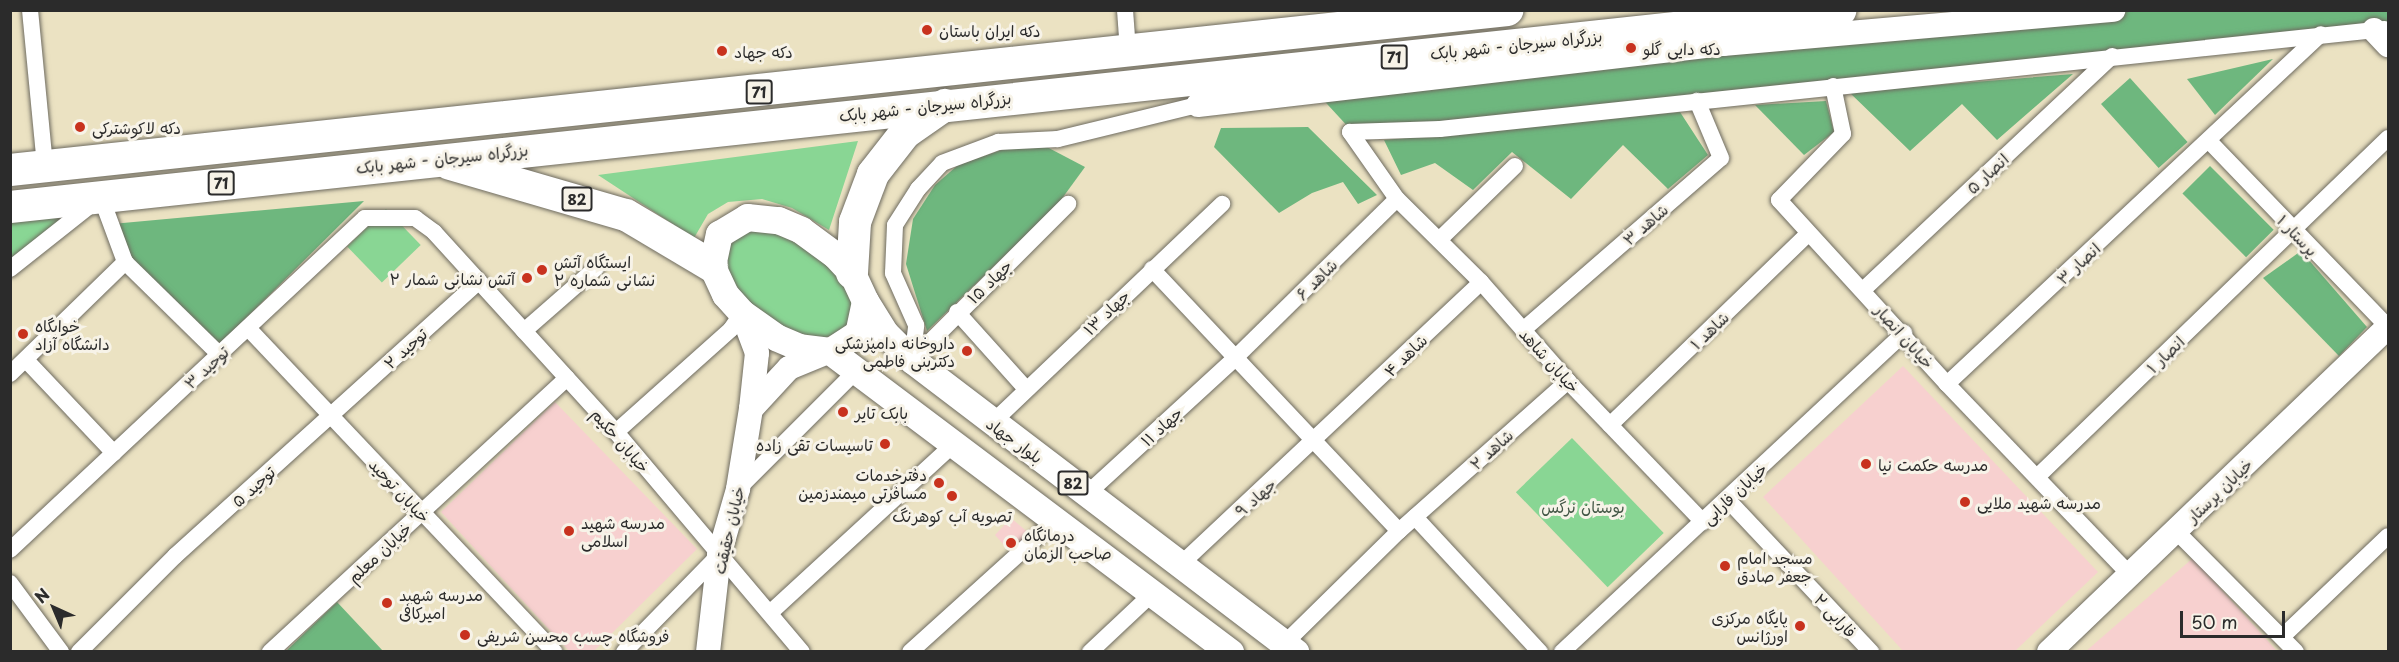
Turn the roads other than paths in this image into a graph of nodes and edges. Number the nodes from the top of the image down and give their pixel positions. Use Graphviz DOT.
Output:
graph roads {
  1 [pos="30,10"];
  2 [pos="1125,10"];
  3 [pos="1507,10"];
  4 [pos="1840,10"];
  5 [pos="2114,10"];
  6 [pos="2321,34"];
  7 [pos="2384,35"];
  8 [pos="1128,51"];
  9 [pos="2112,56"];
  10 [pos="1833,86"];
  11 [pos="1697,101"];
  12 [pos="947,104"];
  13 [pos="1198,105"];
  14 [pos="2388,138"];
  15 [pos="2209,141"];
  16 [pos="432,159"];
  17 [pos="45,166"];
  18 [pos="1515,166"];
  19 [pos="10,170"];
  20 [pos="101,197"];
  21 [pos="1397,199"];
  22 [pos="1068,204"];
  23 [pos="1222,204"];
  24 [pos="10,207"];
  25 [pos="415,218"];
  26 [pos="2293,231"];
  27 [pos="1808,234"];
  28 [pos="1439,240"];
  29 [pos="126,262"];
  30 [pos="712,266"];
  31 [pos="596,268"];
  32 [pos="10,269"];
  33 [pos="1152,269"];
  34 [pos="852,273"];
  35 [pos="479,281"];
  36 [pos="1481,282"];
  37 [pos="1863,290"];
  38 [pos="865,301"];
  39 [pos="957,312"];
  40 [pos="742,313"];
  41 [pos="2388,327"];
  42 [pos="248,328"];
  43 [pos="1523,330"];
  44 [pos="524,331"];
  45 [pos="1904,333"];
  46 [pos="830,351"];
  47 [pos="219,354"];
  48 [pos="1234,359"];
  49 [pos="26,360"];
  50 [pos="912,360"];
  51 [pos="857,370"];
  52 [pos="10,374"];
  53 [pos="567,378"];
  54 [pos="1568,381"];
  55 [pos="1947,384"];
  56 [pos="1026,389"];
  57 [pos="751,409"];
  58 [pos="331,416"];
  59 [pos="992,423"];
  60 [pos="1610,425"];
  61 [pos="1329,428"];
  62 [pos="616,432"];
  63 [pos="1314,443"];
  64 [pos="955,444"];
  65 [pos="114,453"];
  66 [pos="2037,477"];
  67 [pos="738,489"];
  68 [pos="1088,493"];
  69 [pos="1728,500"];
  70 [pos="422,512"];
  71 [pos="1415,517"];
  72 [pos="1055,521"];
  73 [pos="1703,522"];
  74 [pos="1399,531"];
  75 [pos="2176,531"];
  76 [pos="2388,536"];
  77 [pos="10,550"];
  78 [pos="719,555"];
  79 [pos="1180,566"];
  80 [pos="2129,574"];
  81 [pos="10,583"];
  82 [pos="1154,592"];
  83 [pos="771,612"];
  84 [pos="2282,637"];
  85 [pos="1289,648"];
  86 [pos="61,651"];
  87 [pos="79,651"];
  88 [pos="270,651"];
  89 [pos="554,651"];
  90 [pos="624,651"];
  91 [pos="708,651"];
  92 [pos="802,651"];
  93 [pos="910,651"];
  94 [pos="1090,651"];
  95 [pos="1230,651"];
  96 [pos="1540,651"];
  97 [pos="1562,651"];
  98 [pos="1871,651"];
  99 [pos="2049,651"];
  100 [pos="2296,651"];
  1 -- 17 [label="street"];
  2 -- 8 [label="street"];
  3 -- 8 [label="highway, بزرگراه سیرجان - شهر بابک / 71"];
  4 -- 12 [label="highway, بزرگراه سیرجان - شهر بابک / 71"];
  5 -- 13 [label="street"];
  6 -- 7 [label="street"];
  6 -- 9 [label="street"];
  6 -- 15 [label="street, انصار ۳"];
  8 -- 17 [label="highway, بزرگراه سیرجان - شهر بابک / 71"];
  9 -- 10 [label="street"];
  9 -- 37 [label="street, انصار ۵"];
  10 -- 11 [label="street"];
  10 -- 27 [label="street, خیابان انصار"];
  11 -- 21 [label="street, خیابان شاهد"];
  11 -- 43 [label="street, شاهد ۳"];
  12 -- 16 [label="highway, بزرگراه سیرجان - شهر بابک / 71"];
  12 -- 34 [label="highway, 82"];
  13 -- 50 [label="street"];
  14 -- 26 [label="street, انصار ۱"];
  15 -- 26 [label="street, پرستار ۱"];
  15 -- 55 [label="street, انصار ۳"];
  16 -- 20 [label="highway, بزرگراه سیرجان - شهر بابک / 71"];
  16 -- 30 [label="highway, 82"];
  17 -- 19 [label="highway, بزرگراه سیرجان - شهر بابک / 71"];
  18 -- 28 [label="street"];
  20 -- 24 [label="highway, بزرگراه سیرجان - شهر بابک / 71"];
  20 -- 29 [label="street"];
  20 -- 32 [label="street"];
  21 -- 28 [label="street, خیابان شاهد"];
  21 -- 48 [label="street, شاهد ۶"];
  22 -- 39 [label="street, جهاد ۱۵"];
  23 -- 33 [label="street, جهاد ۱۳"];
  25 -- 35 [label="street, خیابان حکیم"];
  25 -- 42 [label="street, توحید ۳"];
  26 -- 41 [label="street, پرستار ۱"];
  26 -- 66 [label="street, انصار ۱"];
  27 -- 37 [label="street, خیابان انصار"];
  27 -- 60 [label="street, شاهد ۱"];
  28 -- 36 [label="street, خیابان شاهد"];
  29 -- 47 [label="street"];
  29 -- 49 [label="street"];
  30 -- 34 [label="main road, 82"];
  30 -- 40 [label="main road, 82"];
  31 -- 44 [label="street"];
  33 -- 48 [label="street"];
  33 -- 56 [label="street, جهاد ۱۳"];
  34 -- 38 [label="main road, 82"];
  35 -- 44 [label="street, خیابان حکیم"];
  35 -- 58 [label="street, توحید ۲"];
  36 -- 43 [label="street, خیابان شاهد"];
  36 -- 61 [label="street, شاهد ۴"];
  37 -- 45 [label="street, خیابان انصار"];
  38 -- 46 [label="main road"];
  38 -- 50 [label="main road, بلوار جهاد / 82"];
  39 -- 50 [label="street, جهاد ۱۵"];
  39 -- 56 [label="street"];
  40 -- 46 [label="main road, 82"];
  40 -- 57 [label="street, خیابان حقیقت"];
  40 -- 62 [label="street"];
  41 -- 75 [label="street, خیابان پرستار"];
  42 -- 47 [label="street, توحید ۳"];
  42 -- 58 [label="street, خیابان توحید"];
  43 -- 54 [label="street, خیابان شاهد"];
  44 -- 53 [label="street, خیابان حکیم"];
  45 -- 55 [label="street, خیابان انصار"];
  45 -- 69 [label="street, خیابان فارابی"];
  46 -- 51 [label="main road, 82"];
  46 -- 57 [label="street"];
  47 -- 65 [label="street, توحید ۳"];
  48 -- 63 [label="street"];
  48 -- 68 [label="street, جهاد ۱۱"];
  49 -- 52 [label="street"];
  49 -- 65 [label="street"];
  50 -- 59 [label="main road, بلوار جهاد / 82"];
  51 -- 64 [label="main road, 82"];
  51 -- 67 [label="street"];
  53 -- 62 [label="street, خیابان حکیم"];
  53 -- 70 [label="street, خیابان معلم"];
  54 -- 60 [label="street, خیابان شاهد"];
  54 -- 71 [label="street, شاهد ۲"];
  55 -- 66 [label="street, خیابان انصار"];
  56 -- 59 [label="street, جهاد ۱۳"];
  57 -- 67 [label="street, خیابان حقیقت"];
  58 -- 70 [label="street, خیابان توحید"];
  58 -- 87 [label="street, توحید ۵"];
  59 -- 68 [label="main road, بلوار جهاد / 82"];
  60 -- 73 [label="street, خیابان شاهد"];
  61 -- 63 [label="street, جهاد ۹"];
  62 -- 78 [label="street, خیابان حکیم"];
  63 -- 74 [label="street"];
  63 -- 79 [label="street, جهاد ۹"];
  64 -- 72 [label="main road, 82"];
  64 -- 83 [label="street"];
  65 -- 77 [label="street, توحید ۳"];
  66 -- 80 [label="street, خیابان انصار"];
  67 -- 78 [label="street, خیابان حقیقت"];
  68 -- 79 [label="main road, بلوار جهاد / 82"];
  69 -- 73 [label="street, خیابان فارابی"];
  69 -- 98 [label="street, فارابی ۲"];
  70 -- 88 [label="street, خیابان معلم"];
  70 -- 89 [label="street, خیابان توحید"];
  71 -- 74 [label="street, شاهد ۲"];
  71 -- 96 [label="street"];
  72 -- 82 [label="main road, 82"];
  72 -- 93 [label="street"];
  73 -- 97 [label="street, خیابان فارابی"];
  74 -- 85 [label="street, شاهد ۲"];
  75 -- 80 [label="street, خیابان پرستار"];
  75 -- 84 [label="street"];
  76 -- 84 [label="street"];
  78 -- 83 [label="street, خیابان حکیم"];
  78 -- 90 [label="street"];
  78 -- 91 [label="street, خیابان حقیقت"];
  79 -- 85 [label="main road, بلوار جهاد / 82"];
  80 -- 99 [label="street, خیابان پرستار"];
  81 -- 86 [label="street"];
  82 -- 94 [label="street"];
  82 -- 95 [label="main road, 82"];
  83 -- 92 [label="street, خیابان حکیم"];
  84 -- 100 [label="street"];
}
